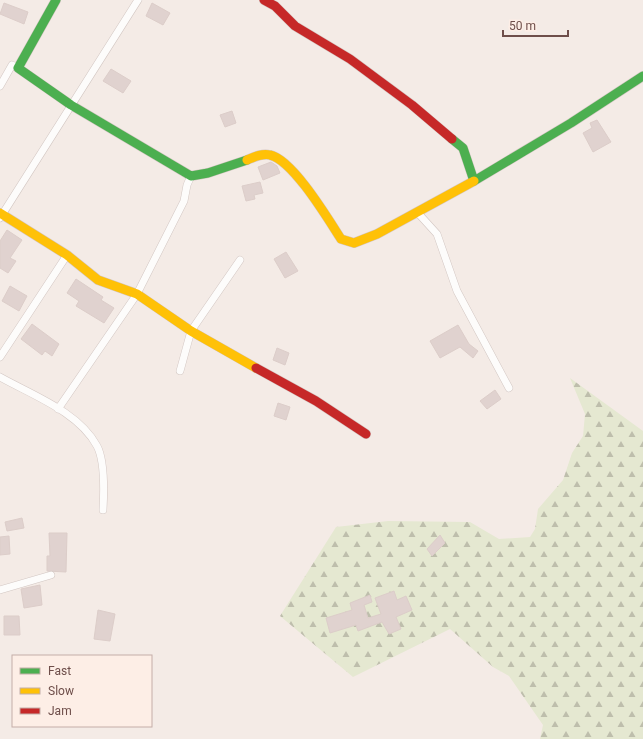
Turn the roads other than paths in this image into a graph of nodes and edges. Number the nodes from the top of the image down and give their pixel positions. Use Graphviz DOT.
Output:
graph roads {
  1 [pos="56,0"];
  2 [pos="138,0"];
  3 [pos="264,0"];
  4 [pos="18,68"];
  5 [pos="643,76"];
  6 [pos="0,86"];
  7 [pos="71,105"];
  8 [pos="191,176"];
  9 [pos="474,181"];
  10 [pos="418,212"];
  11 [pos="1,215"];
  12 [pos="67,255"];
  13 [pos="240,260"];
  14 [pos="137,294"];
  15 [pos="191,331"];
  16 [pos="0,357"];
  17 [pos="180,370"];
  18 [pos="0,377"];
  19 [pos="509,388"];
  20 [pos="58,409"];
  21 [pos="366,434"];
  22 [pos="103,510"];
  23 [pos="51,575"];
  24 [pos="0,590"];
  1 -- 4 [label="street"];
  2 -- 7 [label="street"];
  3 -- 9 [label="street"];
  4 -- 6 [label="street"];
  4 -- 7 [label="street"];
  5 -- 9 [label="street"];
  7 -- 8 [label="street"];
  7 -- 11 [label="street"];
  8 -- 10 [label="street"];
  8 -- 14 [label="street"];
  9 -- 10 [label="street"];
  10 -- 19 [label="street"];
  11 -- 12 [label="street"];
  12 -- 14 [label="street"];
  12 -- 16 [label="street"];
  13 -- 15 [label="street"];
  14 -- 15 [label="street"];
  14 -- 20 [label="street"];
  15 -- 17 [label="street"];
  15 -- 21 [label="street"];
  18 -- 20 [label="street"];
  20 -- 22 [label="street"];
  23 -- 24 [label="street"];
}
